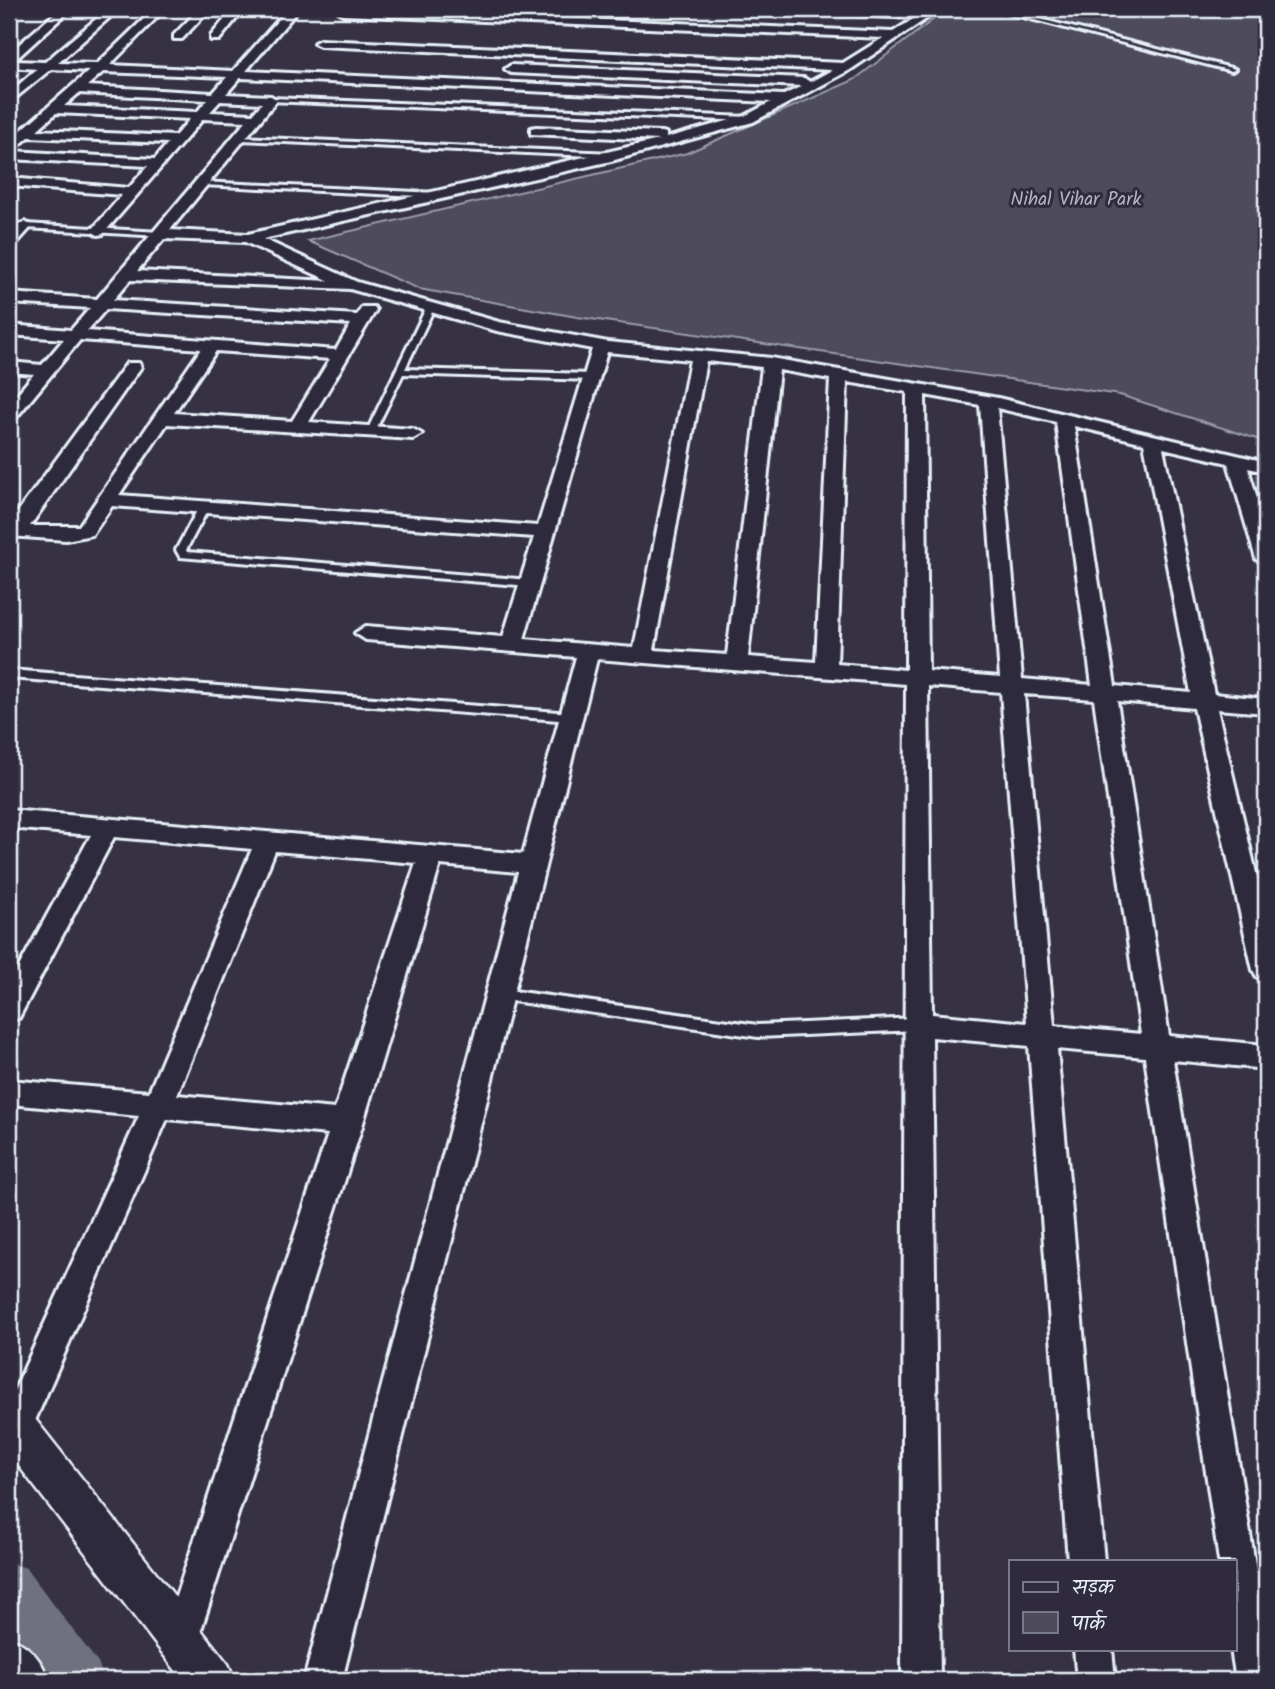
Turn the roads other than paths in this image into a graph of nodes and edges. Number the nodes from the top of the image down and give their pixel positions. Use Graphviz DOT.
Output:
graph roads {
  1 [pos="17,9"];
  2 [pos="66,9"];
  3 [pos="114,9"];
  4 [pos="160,9"];
  5 [pos="205,9"];
  6 [pos="240,9"];
  7 [pos="294,9"];
  8 [pos="550,9"];
  9 [pos="595,9"];
  10 [pos="646,9"];
  11 [pos="795,9"];
  12 [pos="995,9"];
  13 [pos="408,12"];
  14 [pos="931,12"];
  15 [pos="456,13"];
  16 [pos="502,14"];
  17 [pos="9,15"];
  18 [pos="341,17"];
  19 [pos="544,20"];
  20 [pos="590,22"];
  21 [pos="640,24"];
  22 [pos="894,35"];
  23 [pos="178,37"];
  24 [pos="215,38"];
  25 [pos="429,48"];
  26 [pos="843,49"];
  27 [pos="870,50"];
  28 [pos="626,57"];
  29 [pos="9,62"];
  30 [pos="49,66"];
  31 [pos="846,67"];
  32 [pos="100,68"];
  33 [pos="511,69"];
  34 [pos="1232,69"];
  35 [pos="238,74"];
  36 [pos="617,74"];
  37 [pos="817,82"];
  38 [pos="76,89"];
  39 [pos="609,91"];
  40 [pos="217,97"];
  41 [pos="9,100"];
  42 [pos="271,100"];
  43 [pos="785,100"];
  44 [pos="52,110"];
  45 [pos="201,116"];
  46 [pos="256,118"];
  47 [pos="749,119"];
  48 [pos="536,131"];
  49 [pos="25,134"];
  50 [pos="683,137"];
  51 [pos="240,138"];
  52 [pos="179,140"];
  53 [pos="9,148"];
  54 [pos="9,155"];
  55 [pos="619,155"];
  56 [pos="159,163"];
  57 [pos="9,182"];
  58 [pos="203,183"];
  59 [pos="133,191"];
  60 [pos="442,195"];
  61 [pos="9,225"];
  62 [pos="26,226"];
  63 [pos="98,231"];
  64 [pos="160,234"];
  65 [pos="248,238"];
  66 [pos="9,243"];
  67 [pos="126,275"];
  68 [pos="352,285"];
  69 [pos="380,291"];
  70 [pos="9,298"];
  71 [pos="101,304"];
  72 [pos="431,306"];
  73 [pos="362,320"];
  74 [pos="9,330"];
  75 [pos="76,334"];
  76 [pos="212,345"];
  77 [pos="601,346"];
  78 [pos="341,355"];
  79 [pos="699,356"];
  80 [pos="771,363"];
  81 [pos="133,366"];
  82 [pos="9,367"];
  83 [pos="46,370"];
  84 [pos="400,371"];
  85 [pos="839,375"];
  86 [pos="592,377"];
  87 [pos="916,389"];
  88 [pos="988,402"];
  89 [pos="9,415"];
  90 [pos="162,418"];
  91 [pos="1064,419"];
  92 [pos="297,427"];
  93 [pos="371,432"];
  94 [pos="413,434"];
  95 [pos="1152,440"];
  96 [pos="1236,459"];
  97 [pos="1266,467"];
  98 [pos="109,499"];
  99 [pos="204,507"];
  100 [pos="545,532"];
  101 [pos="11,534"];
  102 [pos="1266,559"];
  103 [pos="530,583"];
  104 [pos="366,633"];
  105 [pos="512,644"];
  106 [pos="588,650"];
  107 [pos="643,654"];
  108 [pos="737,662"];
  109 [pos="826,670"];
  110 [pos="9,674"];
  111 [pos="919,677"];
  112 [pos="1010,685"];
  113 [pos="1107,693"];
  114 [pos="1204,701"];
  115 [pos="1266,706"];
  116 [pos="571,717"];
  117 [pos="9,819"];
  118 [pos="107,828"];
  119 [pos="267,841"];
  120 [pos="431,855"];
  121 [pos="533,864"];
  122 [pos="1266,970"];
  123 [pos="499,995"];
  124 [pos="9,1010"];
  125 [pos="918,1024"];
  126 [pos="1042,1035"];
  127 [pos="1157,1047"];
  128 [pos="1266,1057"];
  129 [pos="9,1092"];
  130 [pos="159,1106"];
  131 [pos="348,1123"];
  132 [pos="12,1423"];
  133 [pos="1086,1560"];
  134 [pos="180,1642"];
  135 [pos="1093,1650"];
  136 [pos="9,1660"];
  137 [pos="26,1680"];
  138 [pos="212,1680"];
  139 [pos="324,1680"];
  140 [pos="921,1680"];
  141 [pos="1096,1680"];
  142 [pos="1255,1680"];
  1 -- 17 [label="street"];
  2 -- 29 [label="street"];
  3 -- 30 [label="street"];
  4 -- 32 [label="street"];
  5 -- 23 [label="street"];
  6 -- 24 [label="street"];
  7 -- 35 [label="street"];
  8 -- 19 [label="street"];
  9 -- 20 [label="street"];
  10 -- 21 [label="street"];
  11 -- 14 [label="street"];
  12 -- 34 [label="lane"];
  13 -- 15 [label="street"];
  13 -- 18 [label="street"];
  14 -- 22 [label="street"];
  15 -- 16 [label="street"];
  15 -- 25 [label="street"];
  16 -- 19 [label="street"];
  18 -- 25 [label="street"];
  19 -- 20 [label="street"];
  20 -- 21 [label="street"];
  21 -- 22 [label="street"];
  21 -- 28 [label="street"];
  22 -- 27 [label="street"];
  25 -- 28 [label="street"];
  26 -- 27 [label="street"];
  27 -- 31 [label="street"];
  28 -- 31 [label="street"];
  28 -- 36 [label="street"];
  29 -- 30 [label="street"];
  30 -- 32 [label="street"];
  30 -- 41 [label="street"];
  31 -- 37 [label="street"];
  32 -- 35 [label="street"];
  32 -- 38 [label="street"];
  33 -- 36 [label="street"];
  35 -- 39 [label="street"];
  35 -- 40 [label="street"];
  36 -- 37 [label="street"];
  36 -- 39 [label="street"];
  37 -- 43 [label="street"];
  38 -- 40 [label="street"];
  38 -- 44 [label="street"];
  39 -- 43 [label="street"];
  40 -- 42 [label="street"];
  40 -- 45 [label="street"];
  42 -- 46 [label="street"];
  42 -- 47 [label="lane"];
  43 -- 47 [label="street"];
  44 -- 45 [label="street"];
  44 -- 49 [label="street"];
  45 -- 46 [label="street"];
  45 -- 52 [label="street"];
  46 -- 51 [label="street"];
  47 -- 50 [label="street"];
  48 -- 50 [label="street"];
  49 -- 52 [label="street"];
  49 -- 53 [label="street"];
  50 -- 55 [label="street"];
  51 -- 55 [label="lane"];
  51 -- 58 [label="street"];
  52 -- 56 [label="street"];
  54 -- 56 [label="street"];
  55 -- 60 [label="street"];
  56 -- 59 [label="street"];
  57 -- 59 [label="street"];
  58 -- 60 [label="lane"];
  58 -- 64 [label="street"];
  59 -- 63 [label="street"];
  60 -- 65 [label="street"];
  61 -- 62 [label="lane"];
  62 -- 63 [label="lane"];
  62 -- 66 [label="street"];
  63 -- 64 [label="lane"];
  64 -- 65 [label="street"];
  64 -- 67 [label="street"];
  65 -- 68 [label="street"];
  67 -- 68 [label="street"];
  67 -- 71 [label="street"];
  68 -- 69 [label="street"];
  69 -- 72 [label="street"];
  69 -- 73 [label="street"];
  70 -- 71 [label="street"];
  71 -- 73 [label="street"];
  71 -- 75 [label="street"];
  72 -- 77 [label="street"];
  72 -- 84 [label="lane"];
  73 -- 78 [label="street"];
  74 -- 75 [label="street"];
  75 -- 76 [label="street"];
  75 -- 83 [label="street"];
  76 -- 78 [label="street"];
  76 -- 90 [label="street"];
  77 -- 79 [label="street"];
  77 -- 86 [label="street"];
  78 -- 92 [label="street"];
  79 -- 80 [label="street"];
  79 -- 107 [label="street"];
  80 -- 85 [label="street"];
  80 -- 108 [label="street"];
  81 -- 101 [label="street"];
  82 -- 83 [label="street"];
  83 -- 89 [label="street"];
  84 -- 86 [label="lane"];
  84 -- 93 [label="lane"];
  85 -- 87 [label="street"];
  85 -- 109 [label="street"];
  86 -- 100 [label="street"];
  87 -- 88 [label="street"];
  87 -- 111 [label="street"];
  88 -- 91 [label="street"];
  88 -- 112 [label="street"];
  90 -- 92 [label="street"];
  90 -- 98 [label="street"];
  91 -- 95 [label="street"];
  91 -- 113 [label="street"];
  92 -- 93 [label="street"];
  93 -- 94 [label="street"];
  95 -- 96 [label="street"];
  95 -- 114 [label="street"];
  96 -- 97 [label="street"];
  96 -- 102 [label="street"];
  98 -- 99 [label="street"];
  98 -- 101 [label="street"];
  99 -- 100 [label="street"];
  99 -- 103 [label="lane"];
  100 -- 103 [label="street"];
  103 -- 105 [label="street"];
  104 -- 105 [label="street"];
  105 -- 106 [label="street"];
  106 -- 107 [label="street"];
  106 -- 116 [label="street"];
  107 -- 108 [label="street"];
  108 -- 109 [label="street"];
  109 -- 111 [label="street"];
  110 -- 116 [label="lane"];
  111 -- 112 [label="street"];
  111 -- 125 [label="street"];
  112 -- 113 [label="street"];
  112 -- 126 [label="street"];
  113 -- 114 [label="street"];
  113 -- 127 [label="street"];
  114 -- 115 [label="street"];
  114 -- 122 [label="street"];
  116 -- 121 [label="street"];
  117 -- 118 [label="street"];
  118 -- 119 [label="street"];
  118 -- 124 [label="street"];
  119 -- 120 [label="street"];
  119 -- 130 [label="street"];
  120 -- 121 [label="street"];
  120 -- 131 [label="street"];
  121 -- 123 [label="street"];
  123 -- 125 [label="lane"];
  123 -- 139 [label="street"];
  125 -- 126 [label="street"];
  125 -- 140 [label="street"];
  126 -- 127 [label="street"];
  126 -- 133 [label="street"];
  127 -- 128 [label="street"];
  127 -- 142 [label="street"];
  129 -- 130 [label="street"];
  130 -- 131 [label="street"];
  130 -- 132 [label="street"];
  131 -- 134 [label="street"];
  132 -- 134 [label="street"];
  134 -- 138 [label="street"];
  135 -- 141 [label="street"];
  136 -- 137 [label="street"];
}
